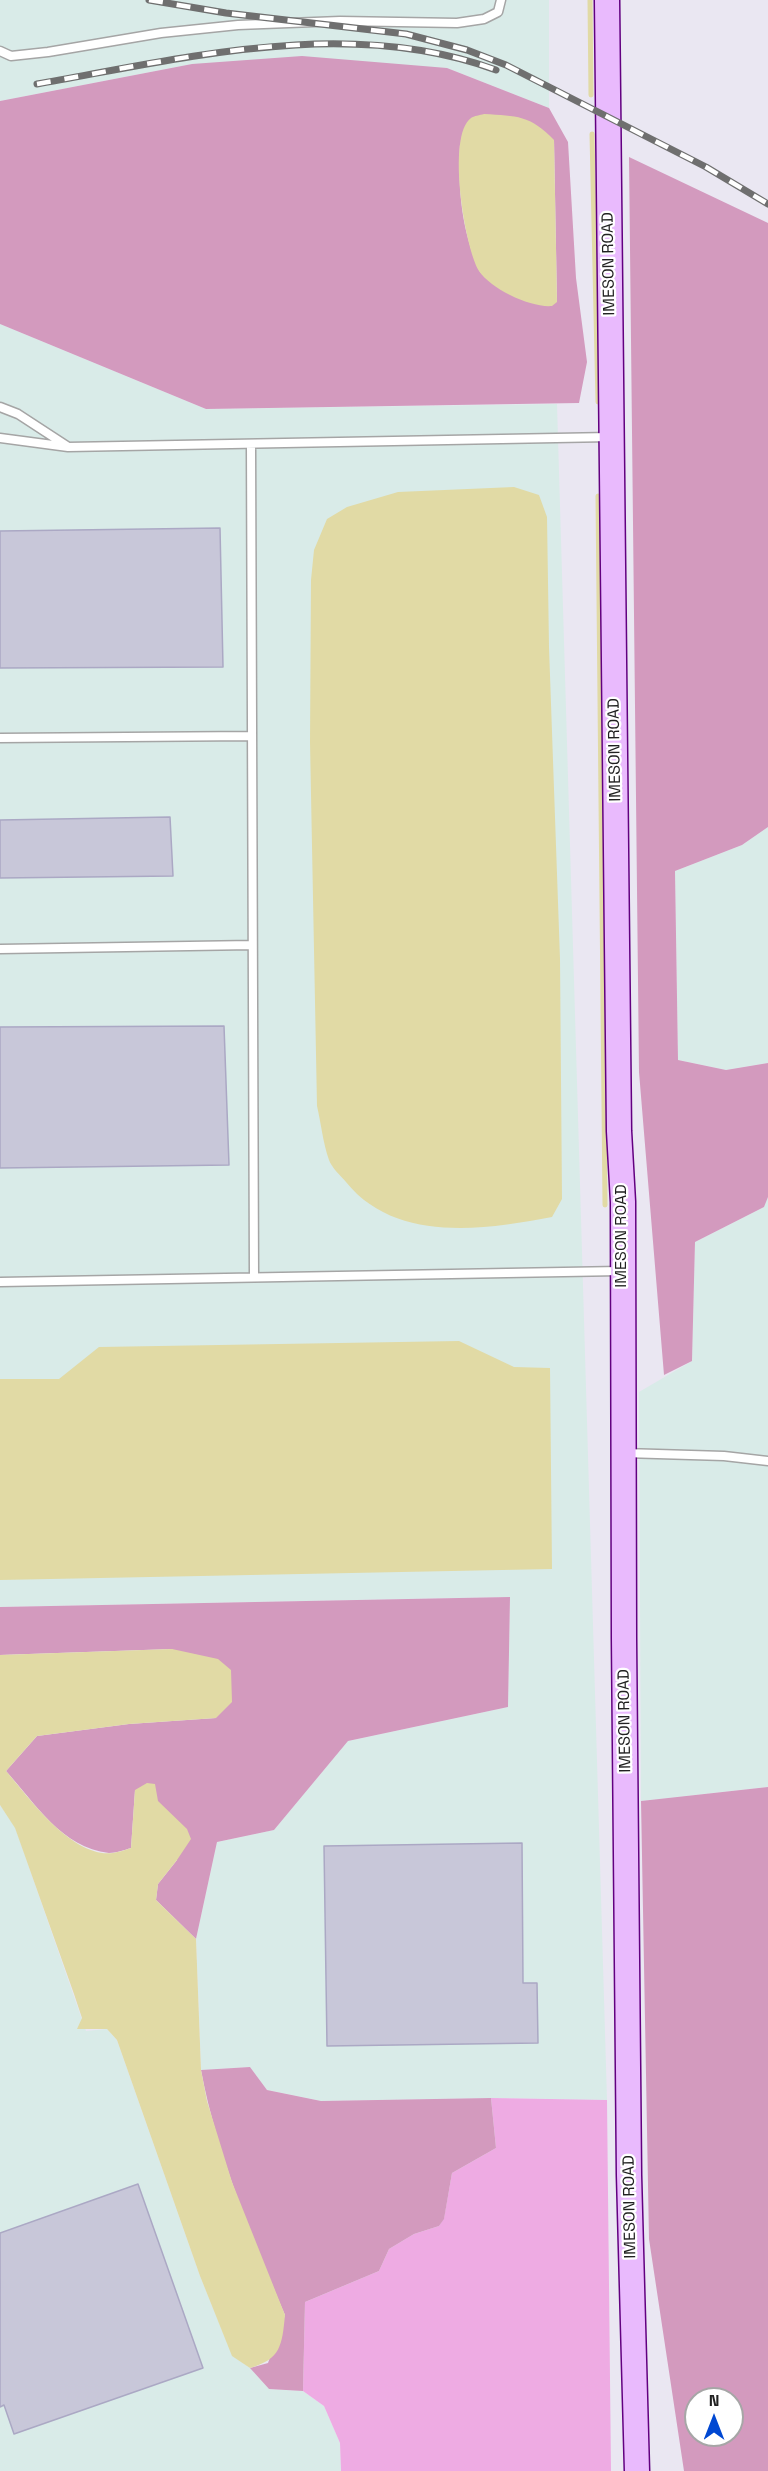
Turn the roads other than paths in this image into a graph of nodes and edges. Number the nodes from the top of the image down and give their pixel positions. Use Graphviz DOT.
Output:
graph roads {
  1 [pos="501,0"];
  2 [pos="608,0"];
  3 [pos="0,51"];
  4 [pos="0,407"];
  5 [pos="610,437"];
  6 [pos="0,438"];
  7 [pos="251,445"];
  8 [pos="68,447"];
  9 [pos="252,736"];
  10 [pos="0,738"];
  11 [pos="252,945"];
  12 [pos="0,949"];
  13 [pos="622,1271"];
  14 [pos="254,1277"];
  15 [pos="0,1282"];
  16 [pos="624,1453"];
  17 [pos="768,1461"];
  18 [pos="637,2471"];
  1 -- 3 [label="lane"];
  2 -- 5 [label="street, IMESON ROAD"];
  4 -- 8 [label="lane"];
  5 -- 7 [label="lane"];
  5 -- 13 [label="street, IMESON ROAD"];
  6 -- 8 [label="lane"];
  7 -- 8 [label="lane"];
  7 -- 9 [label="lane"];
  9 -- 10 [label="lane"];
  9 -- 11 [label="lane"];
  11 -- 12 [label="lane"];
  11 -- 14 [label="lane"];
  13 -- 14 [label="lane"];
  13 -- 16 [label="street, IMESON ROAD"];
  14 -- 15 [label="lane"];
  16 -- 17 [label="lane"];
  16 -- 18 [label="street, IMESON ROAD"];
}
